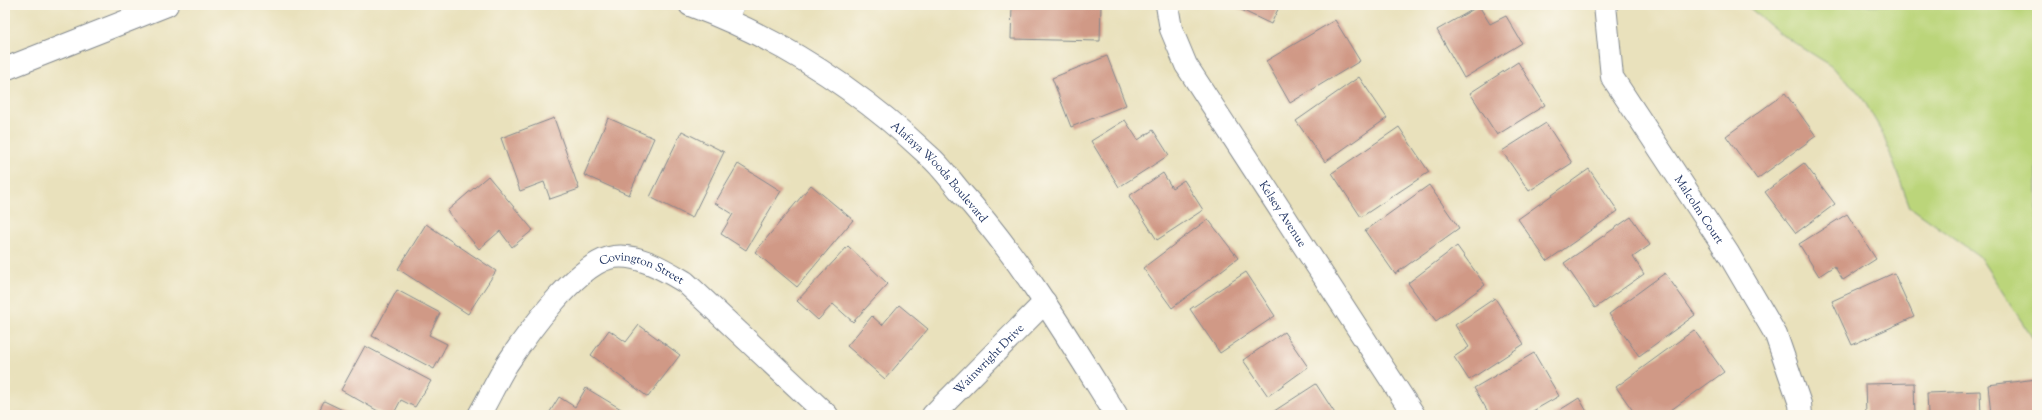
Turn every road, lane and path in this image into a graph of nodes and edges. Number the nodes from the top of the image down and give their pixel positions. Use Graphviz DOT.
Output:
graph roads {
  1 [pos="167,5"];
  2 [pos="690,5"];
  3 [pos="1167,5"];
  4 [pos="1604,5"];
  5 [pos="729,12"];
  6 [pos="5,69"];
  7 [pos="1045,302"];
  8 [pos="479,415"];
  9 [pos="827,415"];
  10 [pos="933,415"];
  11 [pos="1116,415"];
  12 [pos="1414,415"];
  13 [pos="1800,415"];
  1 -- 6 [label="street"];
  2 -- 5 [label="street, Alafaya Woods Boulevard"];
  3 -- 12 [label="street, Kelsey Avenue"];
  4 -- 13 [label="street, Malcolm Court"];
  5 -- 7 [label="street, Alafaya Woods Boulevard"];
  7 -- 10 [label="street, Wainwright Drive"];
  7 -- 11 [label="street, Alafaya Woods Boulevard"];
  8 -- 9 [label="street, Covington Street"];
}
